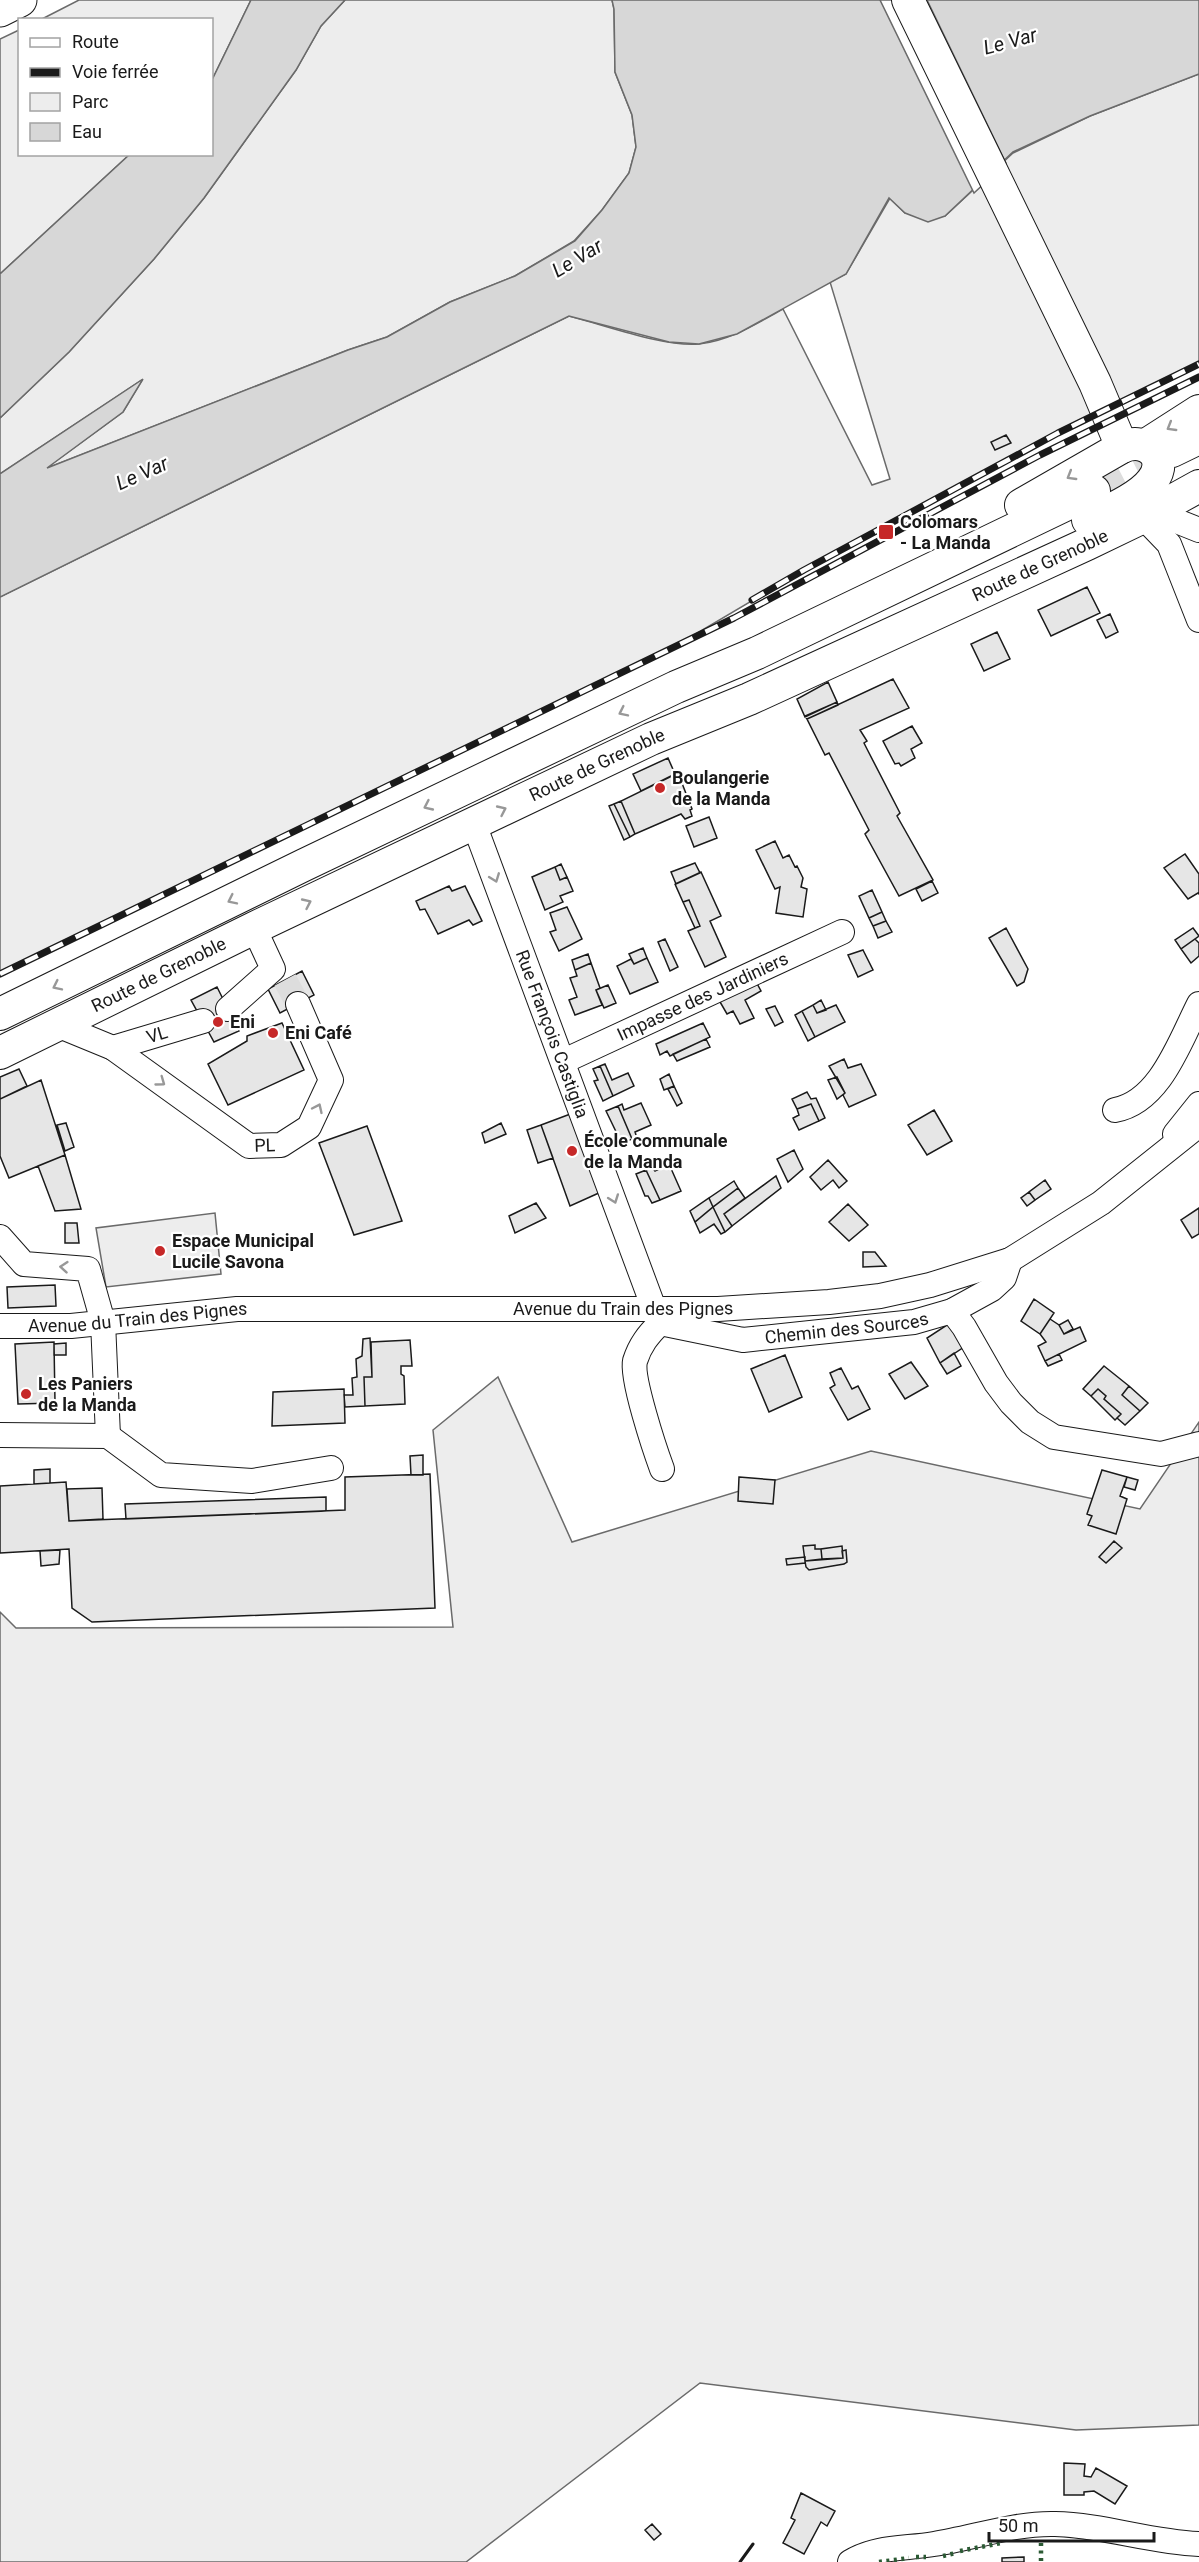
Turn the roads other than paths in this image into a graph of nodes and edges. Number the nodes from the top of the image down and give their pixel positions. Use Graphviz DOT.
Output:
graph roads {
  1 [pos="20,0"];
  2 [pos="908,0"];
  3 [pos="0,10"];
  4 [pos="1199,411"];
  5 [pos="1167,449"];
  6 [pos="1150,483"];
  7 [pos="1199,486"];
  8 [pos="1094,491"];
  9 [pos="1143,517"];
  10 [pos="1199,530"];
  11 [pos="1199,620"];
  12 [pos="676,687"];
  13 [pos="651,739"];
  14 [pos="474,824"];
  15 [pos="254,928"];
  16 [pos="842,932"];
  17 [pos="298,1004"];
  18 [pos="1199,1004"];
  19 [pos="228,1009"];
  20 [pos="0,1014"];
  21 [pos="203,1021"];
  22 [pos="57,1025"];
  23 [pos="113,1048"];
  24 [pos="0,1053"];
  25 [pos="564,1061"];
  26 [pos="1199,1104"];
  27 [pos="1115,1110"];
  28 [pos="1199,1125"];
  29 [pos="1137,1175"];
  30 [pos="0,1237"];
  31 [pos="1010,1260"];
  32 [pos="952,1311"];
  33 [pos="658,1316"];
  34 [pos="103,1322"];
  35 [pos="0,1326"];
  36 [pos="0,1435"];
  37 [pos="108,1436"];
  38 [pos="1199,1444"];
  39 [pos="330,1468"];
  40 [pos="662,1470"];
  41 [pos="1199,2544"];
  42 [pos="850,2562"];
  1 -- 3 [label="highway"];
  2 -- 5 [label="main road"];
  4 -- 5 [label="main road, one-way"];
  5 -- 6 [label="main road"];
  5 -- 6 [label="main road"];
  5 -- 12 [label="main road, one-way"];
  6 -- 9 [label="main road"];
  6 -- 13 [label="main road"];
  7 -- 9 [label="main road, Route de Grenoble"];
  8 -- 12 [label="main road, Route de Grenoble"];
  9 -- 10 [label="street"];
  9 -- 11 [label="street"];
  9 -- 13 [label="main road, Route de Grenoble"];
  12 -- 20 [label="main road, Route de Grenoble, one-way"];
  14 -- 13 [label="main road, Route de Grenoble, one-way"];
  15 -- 14 [label="main road, Route de Grenoble, one-way"];
  14 -- 25 [label="street, Rue François Castiglia, one-way"];
  15 -- 19 [label="street"];
  15 -- 22 [label="main road, Route de Grenoble"];
  16 -- 25 [label="street, Impasse des Jardiniers"];
  23 -- 17 [label="street, PL, one-way"];
  18 -- 27 [label="street"];
  21 -- 23 [label="street, VL"];
  22 -- 23 [label="street, PL"];
  22 -- 24 [label="main road, Route de Grenoble"];
  25 -- 33 [label="street, Rue François Castiglia, one-way"];
  26 -- 29 [label="street"];
  28 -- 29 [label="street, Avenue du Train des Pignes"];
  29 -- 31 [label="street, Avenue du Train des Pignes"];
  34 -- 30 [label="street, one-way"];
  31 -- 32 [label="street, Chemin des Sources"];
  31 -- 33 [label="street, Avenue du Train des Pignes"];
  32 -- 33 [label="street, Chemin des Sources"];
  32 -- 38 [label="street"];
  33 -- 34 [label="street, Avenue du Train des Pignes"];
  33 -- 40 [label="street"];
  34 -- 35 [label="street, Avenue du Train des Pignes"];
  34 -- 37 [label="street"];
  36 -- 37 [label="street"];
  37 -- 39 [label="street"];
  41 -- 42 [label="street"];
}
